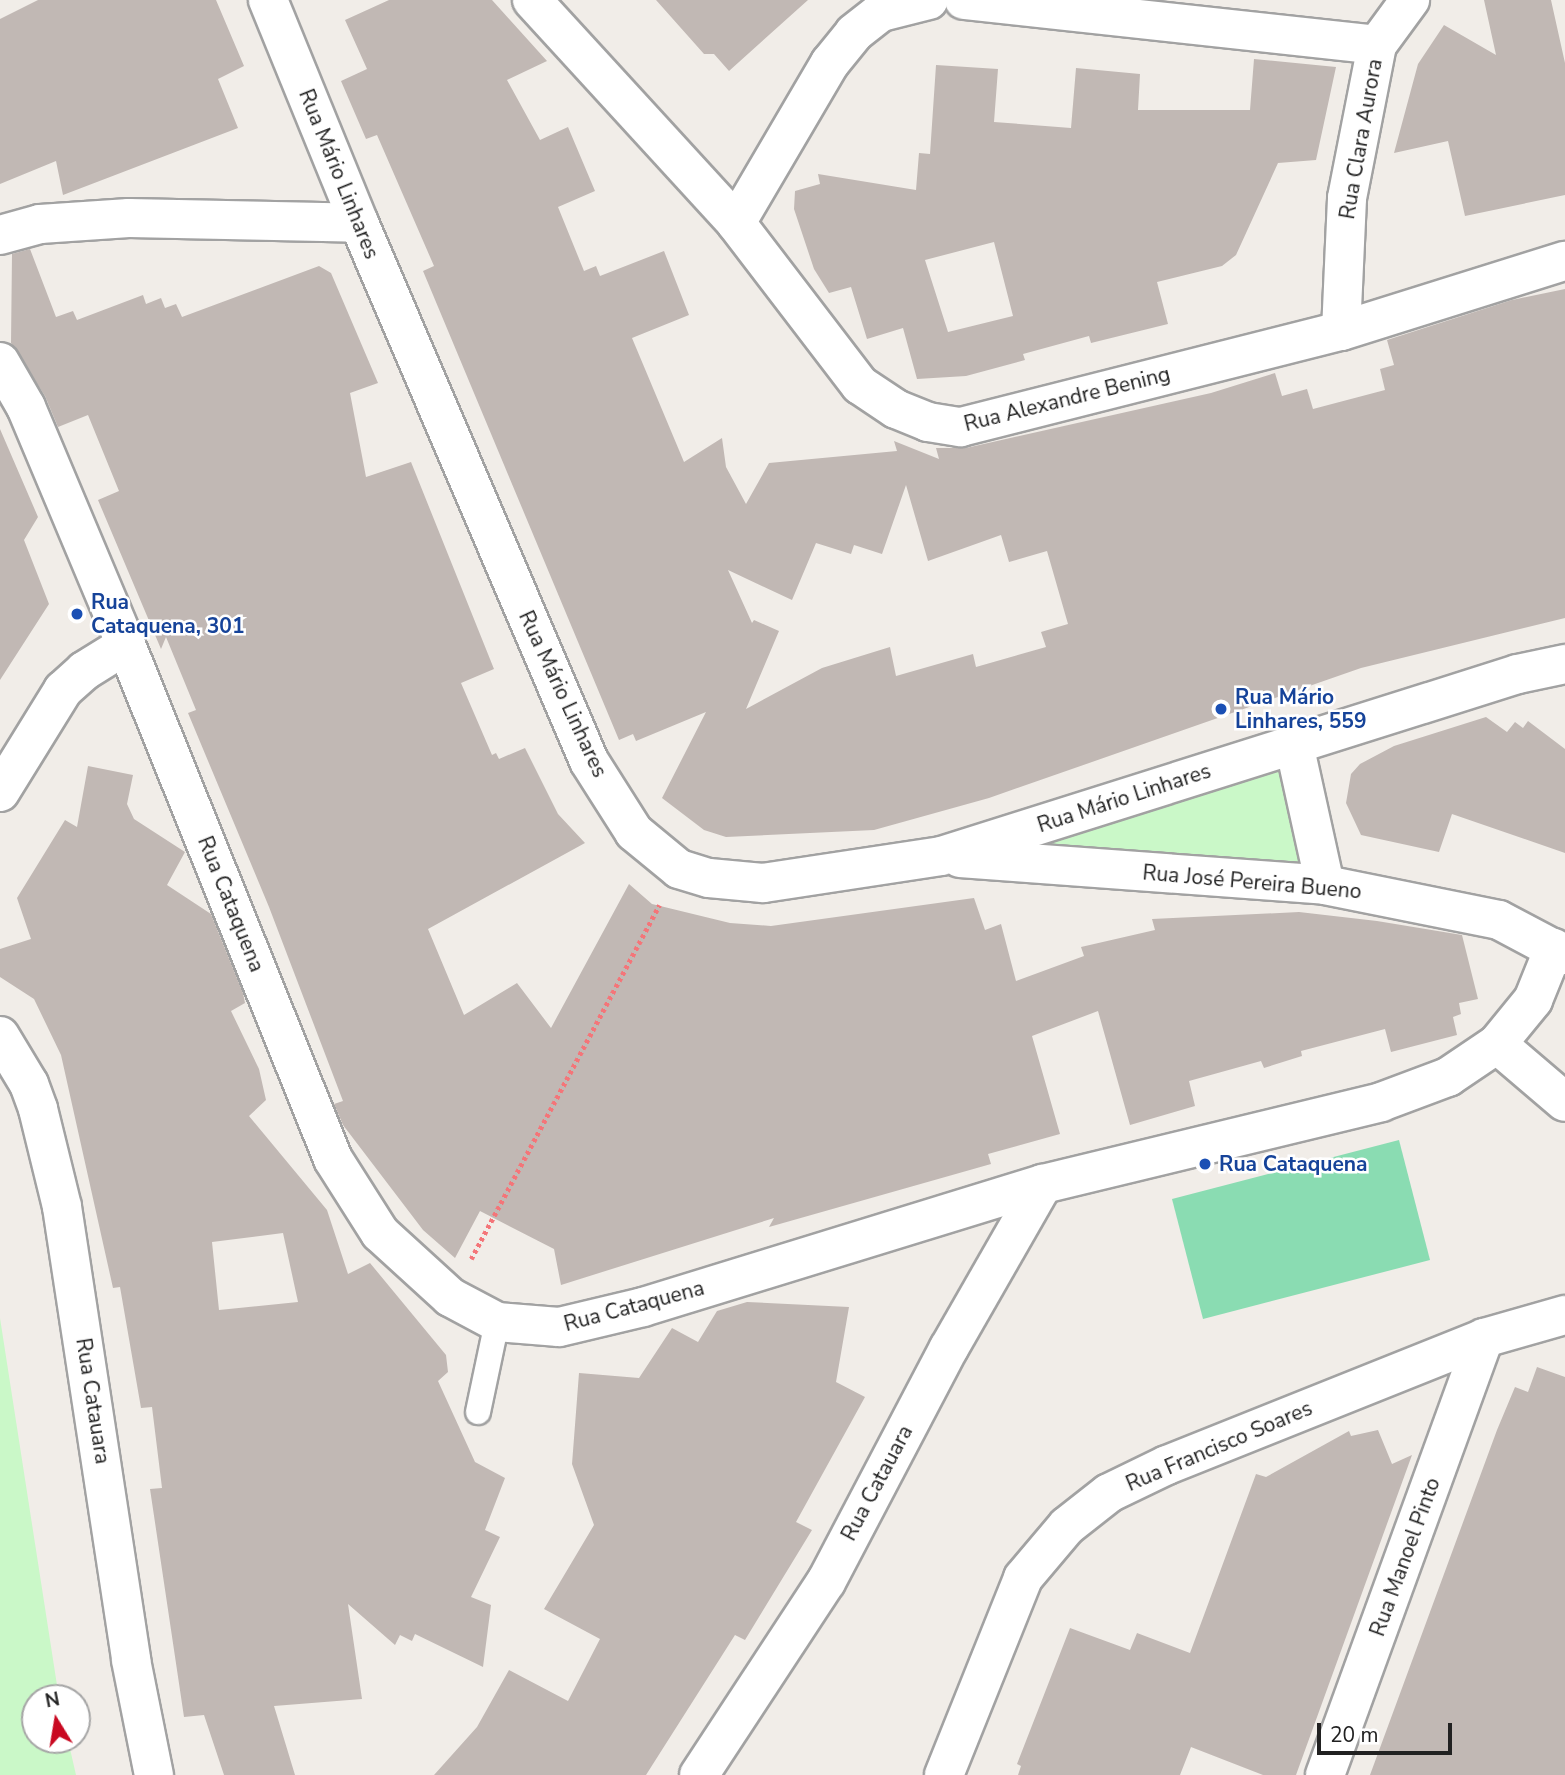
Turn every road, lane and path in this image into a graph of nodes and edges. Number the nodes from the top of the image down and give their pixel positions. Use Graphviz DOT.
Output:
graph roads {
  1 [pos="268,0"];
  2 [pos="532,0"];
  3 [pos="929,0"];
  4 [pos="964,0"];
  5 [pos="1410,0"];
  6 [pos="1377,45"];
  7 [pos="359,223"];
  8 [pos="736,223"];
  9 [pos="0,235"];
  10 [pos="1565,261"];
  11 [pos="1341,331"];
  12 [pos="0,362"];
  13 [pos="126,645"];
  14 [pos="1565,664"];
  15 [pos="1294,744"];
  16 [pos="0,792"];
  17 [pos="941,856"];
  18 [pos="678,869"];
  19 [pos="1325,885"];
  20 [pos="1560,951"];
  21 [pos="0,1036"];
  22 [pos="1497,1044"];
  23 [pos="1565,1102"];
  24 [pos="1044,1184"];
  25 [pos="450,1297"];
  26 [pos="1565,1315"];
  27 [pos="497,1322"];
  28 [pos="1484,1338"];
  29 [pos="478,1412"];
  30 [pos="154,1775"];
  31 [pos="699,1775"];
  32 [pos="944,1775"];
  33 [pos="1325,1775"];
  1 -- 7 [label="street, Rua Mário Linhares"];
  2 -- 8 [label="street, Rua Alexandre Bening"];
  3 -- 8 [label="street"];
  4 -- 6 [label="street"];
  5 -- 6 [label="street, Rua Clara Aurora"];
  6 -- 11 [label="street, Rua Clara Aurora"];
  7 -- 9 [label="street"];
  7 -- 18 [label="street, Rua Mário Linhares"];
  8 -- 11 [label="street, Rua Alexandre Bening"];
  10 -- 11 [label="street, Rua Alexandre Bening"];
  12 -- 13 [label="street, Rua Cataquena"];
  13 -- 16 [label="street"];
  13 -- 25 [label="street, Rua Cataquena"];
  14 -- 15 [label="street, Rua Mário Linhares"];
  15 -- 17 [label="street, Rua Mário Linhares"];
  15 -- 19 [label="street"];
  17 -- 18 [label="street, Rua Mário Linhares"];
  17 -- 19 [label="street, Rua José Pereira Bueno"];
  18 -- 25 [label="path"];
  19 -- 20 [label="street, Rua José Pereira Bueno"];
  20 -- 22 [label="street, Rua Cataquena"];
  21 -- 30 [label="street, Rua Catauara"];
  22 -- 23 [label="street"];
  22 -- 24 [label="street, Rua Cataquena"];
  24 -- 27 [label="street, Rua Cataquena"];
  24 -- 31 [label="street, Rua Catauara"];
  25 -- 27 [label="street, Rua Cataquena"];
  26 -- 28 [label="street, Rua Francisco Soares"];
  27 -- 29 [label="lane"];
  28 -- 32 [label="street, Rua Francisco Soares"];
  28 -- 33 [label="street, Rua Manoel Pinto"];
}
